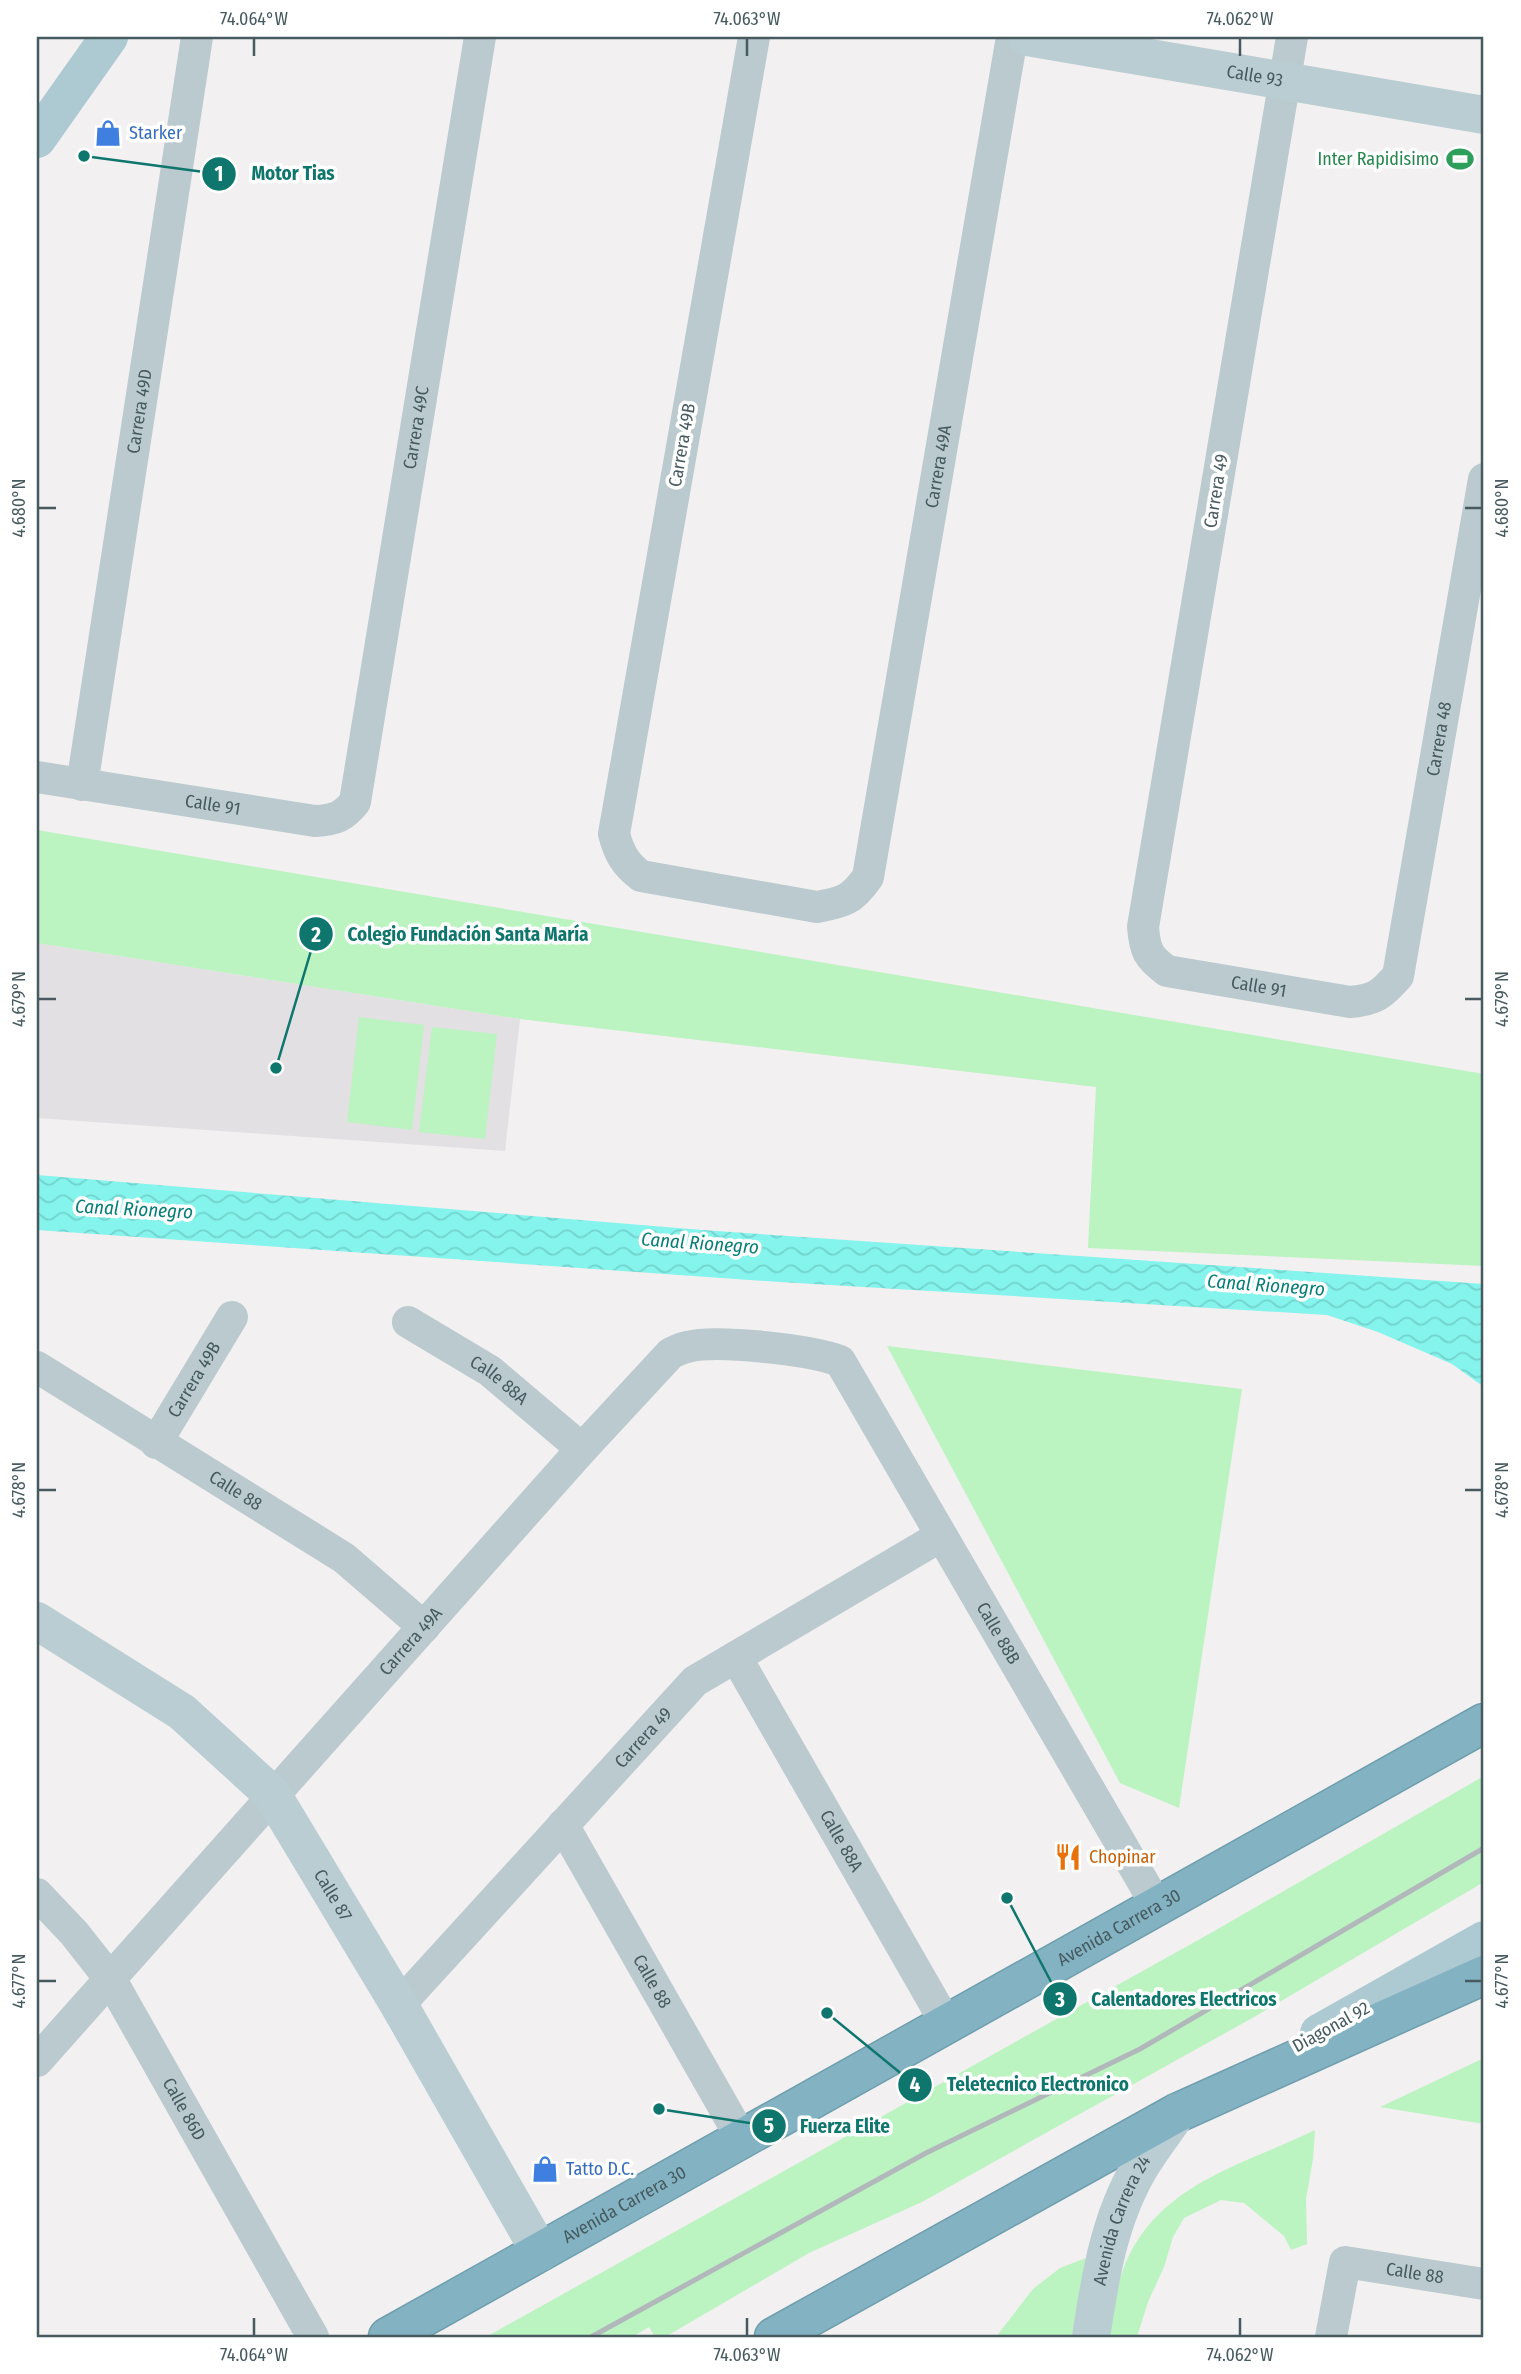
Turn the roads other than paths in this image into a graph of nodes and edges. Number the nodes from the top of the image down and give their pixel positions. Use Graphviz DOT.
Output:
graph roads {
  1 [pos="109,37"];
  2 [pos="197,37"];
  3 [pos="480,37"];
  4 [pos="754,37"];
  5 [pos="1012,37"];
  6 [pos="1027,37"];
  7 [pos="1292,37"];
  8 [pos="1284,82"];
  9 [pos="1484,115"];
  10 [pos="37,139"];
  11 [pos="1484,479"];
  12 [pos="37,777"];
  13 [pos="82,785"];
  14 [pos="344,815"];
  15 [pos="857,894"];
  16 [pos="1144,946"];
  17 [pos="1383,993"];
  18 [pos="232,1317"];
  19 [pos="408,1322"];
  20 [pos="840,1361"];
  21 [pos="37,1367"];
  22 [pos="156,1443"];
  23 [pos="582,1449"];
  24 [pos="941,1536"];
  25 [pos="37,1621"];
  26 [pos="424,1627"];
  27 [pos="736,1657"];
  28 [pos="1484,1723"];
  29 [pos="272,1794"];
  30 [pos="563,1825"];
  31 [pos="37,1894"];
  32 [pos="1157,1906"];
  33 [pos="1484,1941"];
  34 [pos="1484,1975"];
  35 [pos="110,1980"];
  36 [pos="399,2005"];
  37 [pos="947,2025"];
  38 [pos="37,2061"];
  39 [pos="1177,2113"];
  40 [pos="742,2139"];
  41 [pos="540,2252"];
  42 [pos="1484,2284"];
  43 [pos="313,2337"];
  44 [pos="388,2337"];
  45 [pos="774,2337"];
  46 [pos="1091,2337"];
  47 [pos="1331,2337"];
  1 -- 10 [label="main road"];
  2 -- 13 [label="street, Carrera 49D"];
  3 -- 14 [label="street, Carrera 49C"];
  4 -- 15 [label="street, Carrera 49B"];
  5 -- 15 [label="street, Carrera 49A"];
  6 -- 8 [label="street, Calle 93"];
  7 -- 8 [label="street, Carrera 49"];
  8 -- 9 [label="street, Calle 93"];
  8 -- 16 [label="street, Carrera 49"];
  11 -- 17 [label="street, Carrera 48"];
  12 -- 13 [label="street, Calle 91"];
  13 -- 14 [label="street, Calle 91"];
  16 -- 17 [label="street, Calle 91"];
  18 -- 22 [label="street, Carrera 49B"];
  19 -- 23 [label="street, Calle 88A"];
  20 -- 23 [label="street, Carrera 49A"];
  20 -- 24 [label="street, Calle 88B"];
  21 -- 22 [label="street, Calle 88"];
  22 -- 26 [label="street, Calle 88"];
  23 -- 26 [label="street, Carrera 49A"];
  24 -- 27 [label="street, Carrera 49"];
  24 -- 32 [label="street, Calle 88B"];
  25 -- 29 [label="street, Calle 87"];
  26 -- 29 [label="street, Carrera 49A"];
  27 -- 30 [label="street, Carrera 49"];
  27 -- 37 [label="street, Calle 88A"];
  28 -- 32 [label="highway, Avenida Carrera 30"];
  29 -- 35 [label="street, Carrera 49A"];
  29 -- 36 [label="street, Calle 87"];
  30 -- 36 [label="street, Carrera 49"];
  30 -- 40 [label="street, Calle 88"];
  31 -- 35 [label="street, Calle 86D"];
  32 -- 37 [label="highway, Avenida Carrera 30"];
  33 -- 39 [label="main road, Diagonal 92"];
  34 -- 39 [label="highway"];
  35 -- 38 [label="street, Carrera 49A"];
  35 -- 43 [label="street, Calle 86D"];
  36 -- 41 [label="street, Calle 87"];
  37 -- 40 [label="highway, Avenida Carrera 30"];
  39 -- 45 [label="highway"];
  39 -- 46 [label="street, Avenida Carrera 24"];
  40 -- 41 [label="highway, Avenida Carrera 30"];
  41 -- 44 [label="highway, Avenida Carrera 30"];
  42 -- 47 [label="street, Calle 88"];
}
